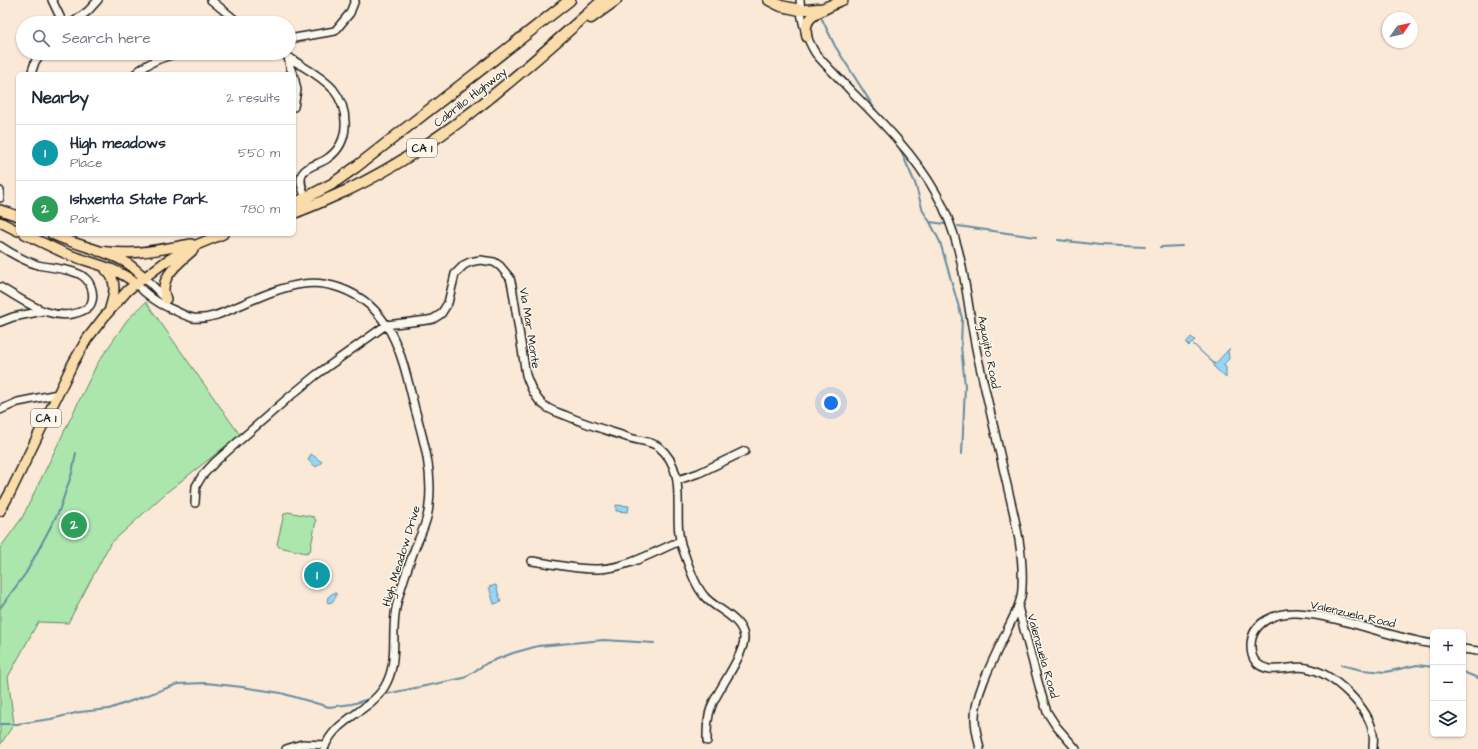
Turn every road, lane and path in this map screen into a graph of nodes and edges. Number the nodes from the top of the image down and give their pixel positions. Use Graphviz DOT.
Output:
graph roads {
  1 [pos="52,0"];
  2 [pos="98,0"];
  3 [pos="211,0"];
  4 [pos="355,0"];
  5 [pos="570,0"];
  6 [pos="603,0"];
  7 [pos="616,0"];
  8 [pos="769,0"];
  9 [pos="843,0"];
  10 [pos="800,5"];
  11 [pos="833,5"];
  12 [pos="60,16"];
  13 [pos="81,16"];
  14 [pos="230,16"];
  15 [pos="567,32"];
  16 [pos="807,37"];
  17 [pos="296,38"];
  18 [pos="36,60"];
  19 [pos="155,60"];
  20 [pos="288,60"];
  21 [pos="294,60"];
  22 [pos="32,72"];
  23 [pos="137,72"];
  24 [pos="292,72"];
  25 [pos="0,192"];
  26 [pos="0,198"];
  27 [pos="306,198"];
  28 [pos="296,203"];
  29 [pos="0,205"];
  30 [pos="0,210"];
  31 [pos="296,211"];
  32 [pos="16,216"];
  33 [pos="0,222"];
  34 [pos="16,230"];
  35 [pos="29,236"];
  36 [pos="57,236"];
  37 [pos="207,238"];
  38 [pos="0,246"];
  39 [pos="98,251"];
  40 [pos="96,264"];
  41 [pos="144,277"];
  42 [pos="136,284"];
  43 [pos="0,287"];
  44 [pos="166,299"];
  45 [pos="170,308"];
  46 [pos="43,311"];
  47 [pos="108,311"];
  48 [pos="0,322"];
  49 [pos="386,325"];
  50 [pos="58,394"];
  51 [pos="0,410"];
  52 [pos="745,452"];
  53 [pos="678,480"];
  54 [pos="195,503"];
  55 [pos="0,511"];
  56 [pos="680,541"];
  57 [pos="532,561"];
  58 [pos="1018,607"];
  59 [pos="1430,643"];
  60 [pos="1466,649"];
  61 [pos="1478,651"];
  62 [pos="707,741"];
  63 [pos="325,747"];
  64 [pos="286,749"];
  65 [pos="980,749"];
  66 [pos="1076,749"];
  67 [pos="1373,749"];
  1 -- 12 [label="street"];
  2 -- 13 [label="street"];
  3 -- 14 [label="street"];
  4 -- 17 [label="street"];
  5 -- 27 [label="highway, Cabrillo Highway / CA 1"];
  6 -- 15 [label="highway, Cabrillo Highway / CA 1"];
  7 -- 15 [label="highway"];
  8 -- 10 [label="highway"];
  9 -- 11 [label="main road"];
  10 -- 11 [label="main road"];
  10 -- 16 [label="street, Aguajito Road"];
  11 -- 16 [label="main road"];
  15 -- 31 [label="highway, Cabrillo Highway / CA 1"];
  16 -- 58 [label="street, Aguajito Road"];
  18 -- 22 [label="street"];
  19 -- 23 [label="street"];
  20 -- 24 [label="street"];
  21 -- 27 [label="street"];
  25 -- 26 [label="street"];
  27 -- 28 [label="highway, Cabrillo Highway / CA 1"];
  29 -- 32 [label="street"];
  30 -- 32 [label="main road"];
  33 -- 34 [label="main road"];
  35 -- 40 [label="main road"];
  36 -- 39 [label="main road"];
  37 -- 39 [label="main road"];
  37 -- 41 [label="main road, CA 1"];
  37 -- 44 [label="main road"];
  38 -- 46 [label="street"];
  39 -- 41 [label="main road"];
  40 -- 42 [label="main road"];
  40 -- 47 [label="main road"];
  41 -- 42 [label="main road, CA 1"];
  41 -- 44 [label="street"];
  42 -- 45 [label="street, High Meadow Drive"];
  42 -- 47 [label="main road, CA 1"];
  43 -- 46 [label="street"];
  44 -- 45 [label="street"];
  45 -- 49 [label="street, High Meadow Drive"];
  46 -- 48 [label="street"];
  47 -- 50 [label="main road, CA 1"];
  49 -- 53 [label="street, Via Mar Monte"];
  49 -- 54 [label="street, Via Mar Monte"];
  49 -- 63 [label="street, High Meadow Drive"];
  50 -- 51 [label="street"];
  50 -- 55 [label="main road, CA 1"];
  52 -- 53 [label="street"];
  53 -- 56 [label="street, Via Mar Monte"];
  56 -- 57 [label="street"];
  56 -- 62 [label="street, Via Mar Monte"];
  58 -- 65 [label="street, Aguajito Road"];
  58 -- 66 [label="street, Valenzuela Road"];
  59 -- 67 [label="street, Valenzuela Road"];
  60 -- 61 [label="street"];
  63 -- 64 [label="street"];
}
